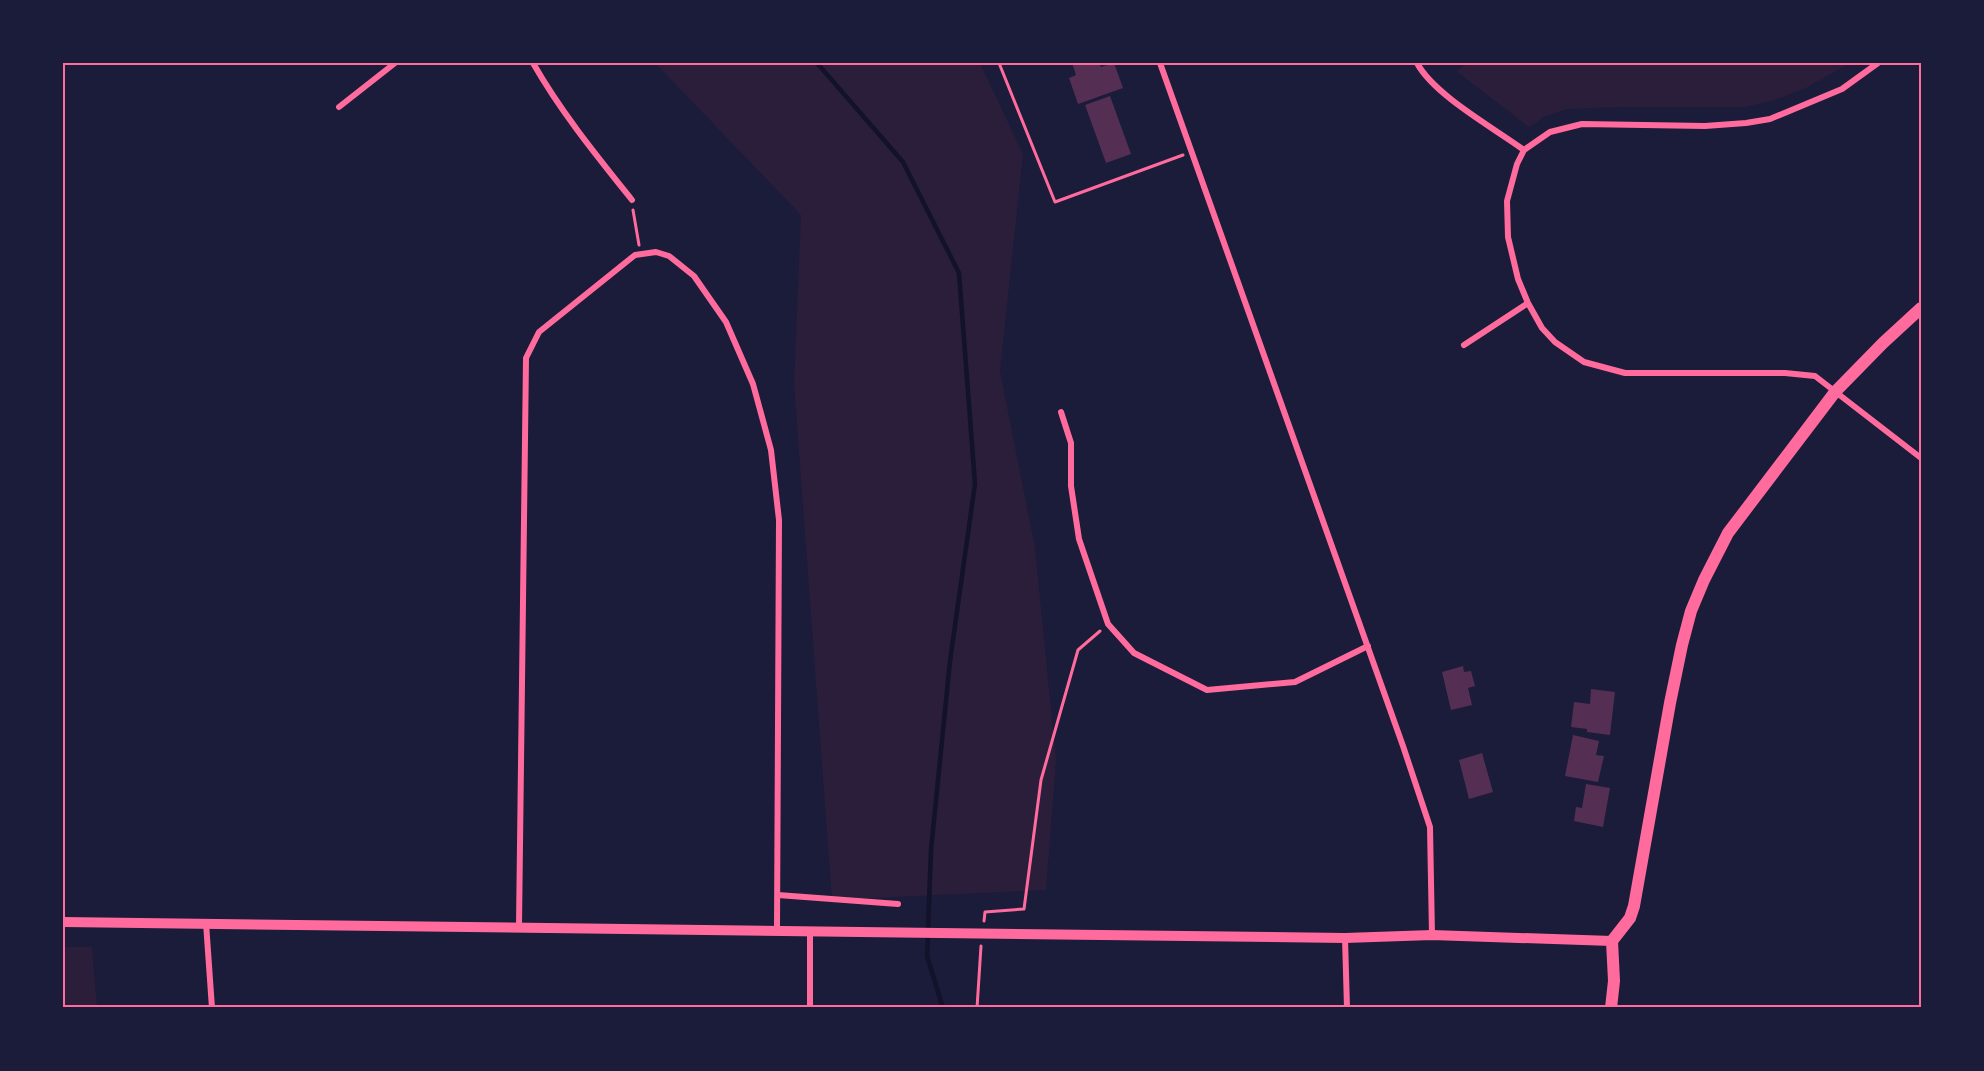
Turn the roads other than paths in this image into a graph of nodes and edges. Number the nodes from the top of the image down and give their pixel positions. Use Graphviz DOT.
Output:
graph roads {
  1 [pos="395,63"];
  2 [pos="533,63"];
  3 [pos="1160,63"];
  4 [pos="1417,63"];
  5 [pos="1878,63"];
  6 [pos="339,107"];
  7 [pos="1524,150"];
  8 [pos="632,200"];
  9 [pos="1528,303"];
  10 [pos="1921,308"];
  11 [pos="1464,345"];
  12 [pos="1835,392"];
  13 [pos="1061,412"];
  14 [pos="1921,458"];
  15 [pos="1368,646"];
  16 [pos="778,896"];
  17 [pos="898,904"];
  18 [pos="63,922"];
  19 [pos="206,923"];
  20 [pos="519,926"];
  21 [pos="777,930"];
  22 [pos="810,932"];
  23 [pos="1432,935"];
  24 [pos="1345,938"];
  25 [pos="1612,941"];
  26 [pos="212,1008"];
  27 [pos="810,1008"];
  28 [pos="1347,1008"];
  29 [pos="1611,1008"];
  1 -- 6 [label="street"];
  2 -- 8 [label="street"];
  3 -- 15 [label="street"];
  4 -- 7 [label="street"];
  5 -- 7 [label="street"];
  7 -- 9 [label="street"];
  9 -- 11 [label="street"];
  9 -- 12 [label="street"];
  10 -- 12 [label="main road"];
  12 -- 14 [label="street"];
  12 -- 25 [label="main road"];
  13 -- 15 [label="street"];
  15 -- 23 [label="street"];
  16 -- 17 [label="street"];
  16 -- 20 [label="street"];
  16 -- 21 [label="street"];
  18 -- 19 [label="street"];
  19 -- 20 [label="street"];
  19 -- 26 [label="street"];
  20 -- 21 [label="street"];
  21 -- 22 [label="street"];
  22 -- 24 [label="street"];
  22 -- 27 [label="street"];
  23 -- 24 [label="street"];
  23 -- 25 [label="street"];
  24 -- 28 [label="street"];
  25 -- 29 [label="main road"];
}
